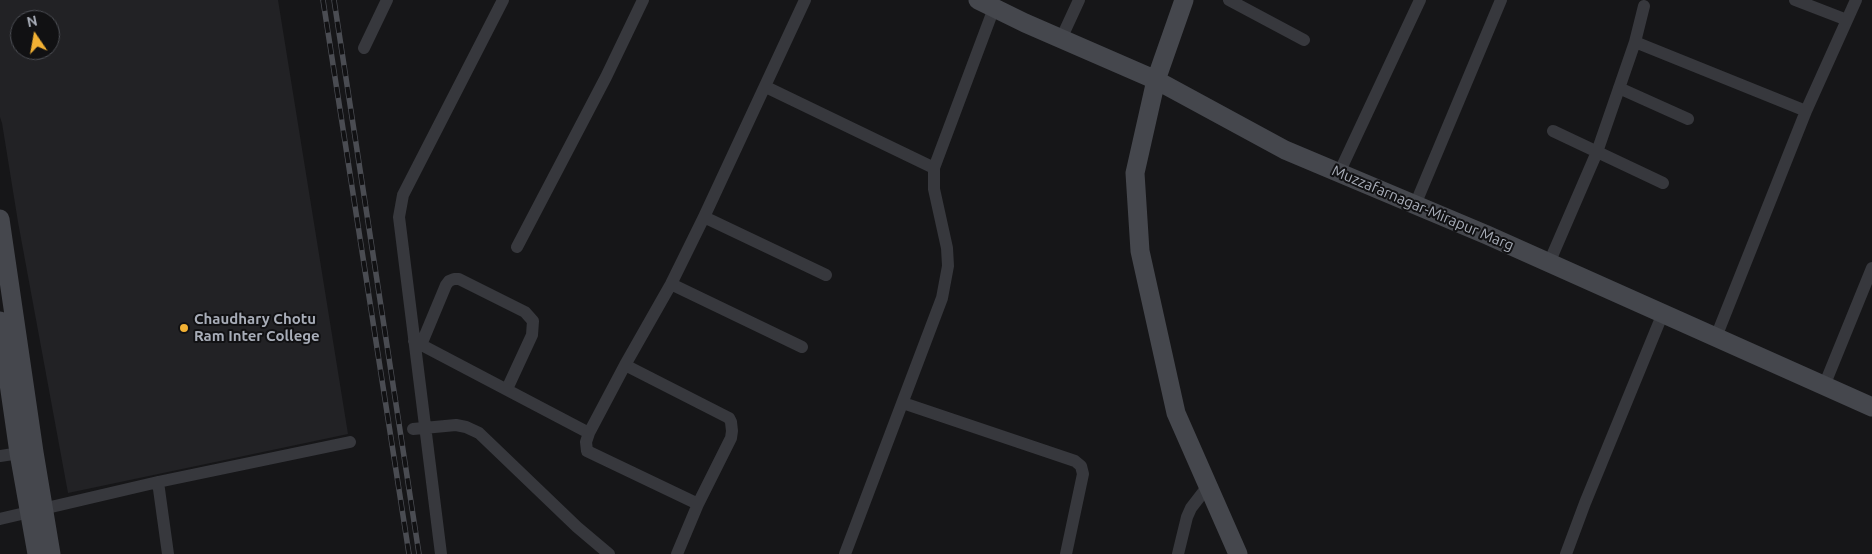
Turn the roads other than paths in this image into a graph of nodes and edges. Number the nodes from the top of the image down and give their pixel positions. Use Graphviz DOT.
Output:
graph roads {
  1 [pos="387,0"];
  2 [pos="503,0"];
  3 [pos="643,0"];
  4 [pos="805,0"];
  5 [pos="1078,0"];
  6 [pos="1184,0"];
  7 [pos="1229,0"];
  8 [pos="1420,0"];
  9 [pos="1501,0"];
  10 [pos="1795,0"];
  11 [pos="1856,0"];
  12 [pos="985,3"];
  13 [pos="1644,6"];
  14 [pos="1847,20"];
  15 [pos="1061,39"];
  16 [pos="1304,40"];
  17 [pos="1635,42"];
  18 [pos="364,48"];
  19 [pos="1156,80"];
  20 [pos="766,87"];
  21 [pos="1619,88"];
  22 [pos="1806,111"];
  23 [pos="1688,119"];
  24 [pos="1552,131"];
  25 [pos="1597,152"];
  26 [pos="934,168"];
  27 [pos="1339,173"];
  28 [pos="1663,183"];
  29 [pos="1415,205"];
  30 [pos="704,217"];
  31 [pos="0,219"];
  32 [pos="517,247"];
  33 [pos="1549,263"];
  34 [pos="1872,268"];
  35 [pos="826,274"];
  36 [pos="671,284"];
  37 [pos="1663,314"];
  38 [pos="4,325"];
  39 [pos="1716,337"];
  40 [pos="417,343"];
  41 [pos="802,347"];
  42 [pos="625,365"];
  43 [pos="1824,386"];
  44 [pos="506,389"];
  45 [pos="6,394"];
  46 [pos="903,403"];
  47 [pos="1872,407"];
  48 [pos="419,428"];
  49 [pos="588,433"];
  50 [pos="350,442"];
  51 [pos="27,452"];
  52 [pos="0,456"];
  53 [pos="158,482"];
  54 [pos="1208,486"];
  55 [pos="698,504"];
  56 [pos="37,510"];
  57 [pos="0,519"];
  58 [pos="36,554"];
  59 [pos="51,554"];
  60 [pos="168,554"];
  61 [pos="441,554"];
  62 [pos="609,554"];
  63 [pos="677,554"];
  64 [pos="845,554"];
  65 [pos="1066,554"];
  66 [pos="1178,554"];
  67 [pos="1238,554"];
  68 [pos="1566,554"];
  1 -- 18 [label="street"];
  2 -- 40 [label="street"];
  3 -- 32 [label="street"];
  4 -- 20 [label="street"];
  5 -- 15 [label="street"];
  6 -- 19 [label="main road"];
  7 -- 16 [label="street"];
  8 -- 27 [label="street"];
  9 -- 29 [label="street"];
  10 -- 14 [label="street"];
  11 -- 14 [label="street"];
  12 -- 15 [label="main road, Muzzafarnagar-Mirapur Marg"];
  12 -- 26 [label="street"];
  13 -- 17 [label="street"];
  14 -- 22 [label="street"];
  15 -- 19 [label="main road, Muzzafarnagar-Mirapur Marg"];
  17 -- 21 [label="street"];
  17 -- 22 [label="street"];
  19 -- 27 [label="main road, Muzzafarnagar-Mirapur Marg"];
  19 -- 54 [label="main road"];
  20 -- 26 [label="street"];
  20 -- 30 [label="street"];
  21 -- 23 [label="street"];
  21 -- 25 [label="street"];
  22 -- 39 [label="street"];
  24 -- 25 [label="street"];
  25 -- 28 [label="street"];
  25 -- 33 [label="street"];
  26 -- 46 [label="street"];
  27 -- 29 [label="main road, Muzzafarnagar-Mirapur Marg"];
  29 -- 33 [label="main road, Muzzafarnagar-Mirapur Marg"];
  30 -- 35 [label="street"];
  30 -- 36 [label="street"];
  31 -- 38 [label="main road"];
  33 -- 37 [label="main road, Muzzafarnagar-Mirapur Marg"];
  34 -- 43 [label="street"];
  36 -- 41 [label="street"];
  36 -- 42 [label="street"];
  37 -- 39 [label="main road, Muzzafarnagar-Mirapur Marg"];
  37 -- 68 [label="street"];
  38 -- 45 [label="main road"];
  38 -- 51 [label="main road"];
  39 -- 43 [label="main road, Muzzafarnagar-Mirapur Marg"];
  40 -- 44 [label="street"];
  40 -- 44 [label="street"];
  40 -- 48 [label="street"];
  42 -- 49 [label="street"];
  42 -- 55 [label="street"];
  43 -- 47 [label="main road, Muzzafarnagar-Mirapur Marg"];
  44 -- 49 [label="street"];
  45 -- 51 [label="main road"];
  46 -- 64 [label="street"];
  46 -- 65 [label="street"];
  48 -- 61 [label="street"];
  48 -- 62 [label="street"];
  49 -- 55 [label="street"];
  50 -- 53 [label="street"];
  51 -- 52 [label="street"];
  51 -- 56 [label="main road"];
  53 -- 56 [label="street"];
  53 -- 60 [label="street"];
  54 -- 66 [label="street"];
  54 -- 67 [label="main road"];
  55 -- 63 [label="street"];
  56 -- 57 [label="street"];
  56 -- 58 [label="main road"];
  56 -- 59 [label="main road"];
}
